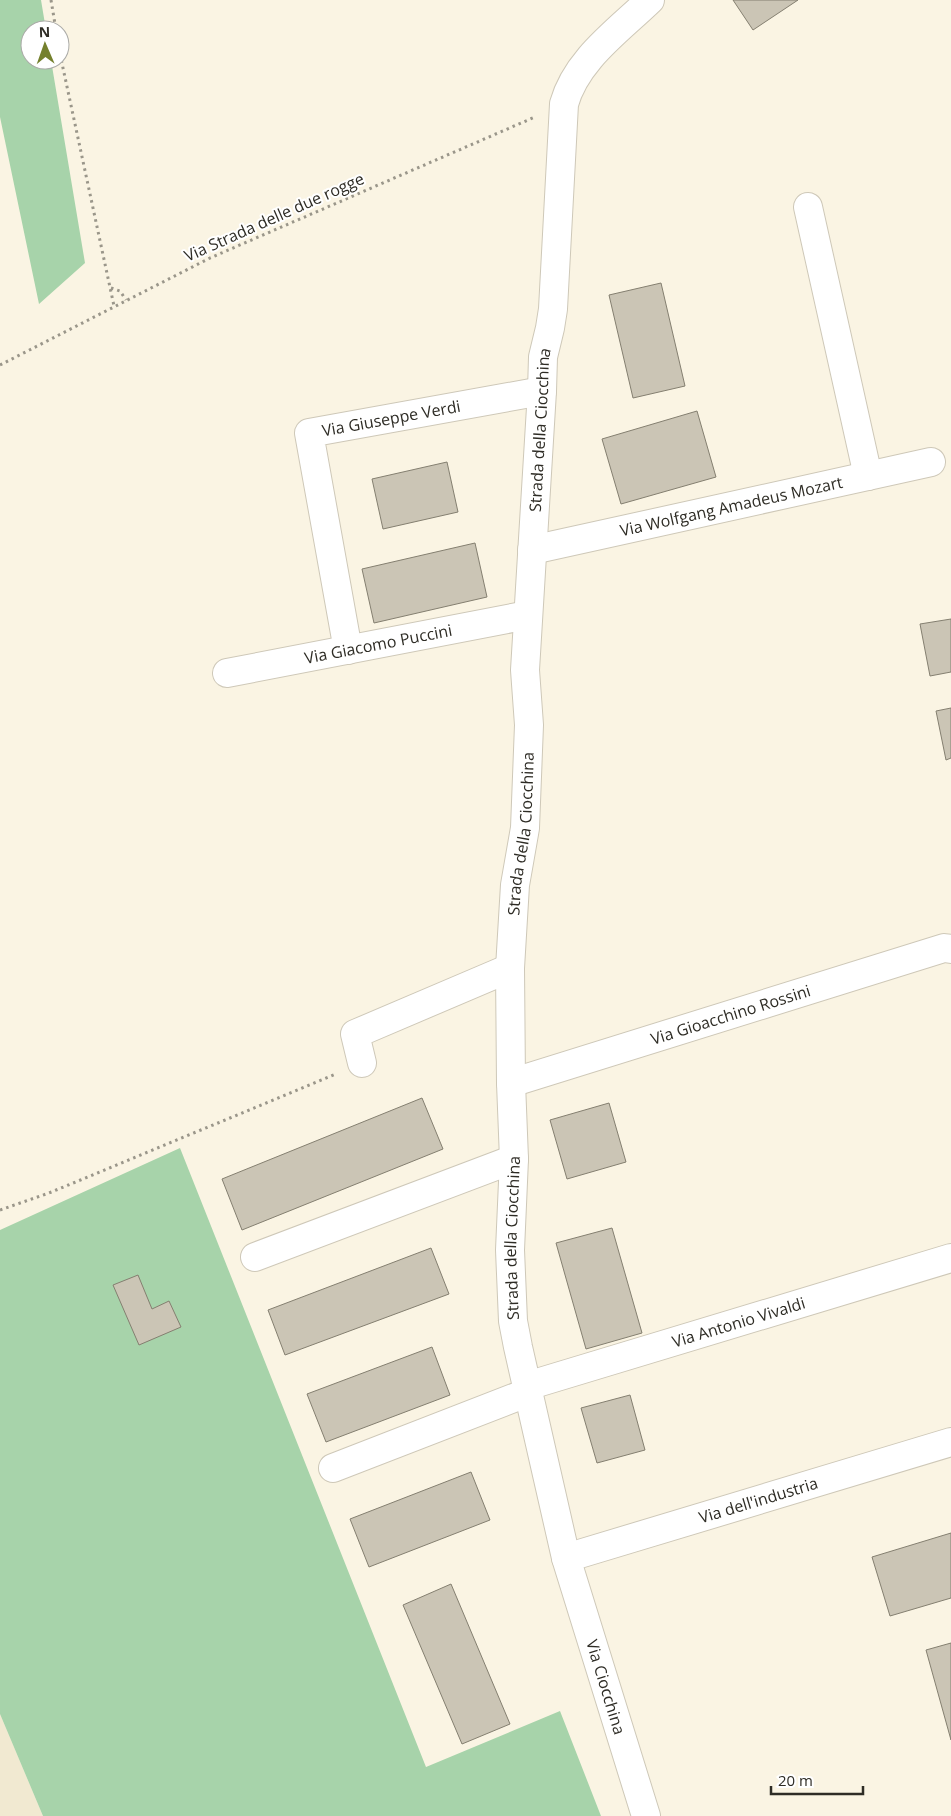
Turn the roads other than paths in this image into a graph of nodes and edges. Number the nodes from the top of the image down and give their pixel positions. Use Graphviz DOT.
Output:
graph roads {
  1 [pos="650,0"];
  2 [pos="808,207"];
  3 [pos="542,391"];
  4 [pos="931,462"];
  5 [pos="868,476"];
  6 [pos="532,550"];
  7 [pos="528,615"];
  8 [pos="348,650"];
  9 [pos="227,673"];
  10 [pos="951,949"];
  11 [pos="510,968"];
  12 [pos="362,1063"];
  13 [pos="511,1083"];
  14 [pos="514,1158"];
  15 [pos="255,1257"];
  16 [pos="951,1258"];
  17 [pos="528,1389"];
  18 [pos="951,1442"];
  19 [pos="333,1468"];
  20 [pos="566,1558"];
  21 [pos="646,1816"];
  1 -- 3 [label="street, Strada della Ciocchina"];
  2 -- 5 [label="street"];
  3 -- 6 [label="street, Strada della Ciocchina"];
  3 -- 8 [label="street, Via Giuseppe Verdi"];
  4 -- 5 [label="street, Via Wolfgang Amadeus Mozart"];
  5 -- 6 [label="street, Via Wolfgang Amadeus Mozart"];
  6 -- 7 [label="street, Strada della Ciocchina"];
  7 -- 8 [label="street, Via Giacomo Puccini"];
  7 -- 11 [label="street, Strada della Ciocchina"];
  8 -- 9 [label="street, Via Giacomo Puccini"];
  10 -- 13 [label="street, Via Gioacchino Rossini"];
  11 -- 12 [label="street"];
  11 -- 13 [label="street, Strada della Ciocchina"];
  13 -- 14 [label="street, Strada della Ciocchina"];
  14 -- 15 [label="street"];
  14 -- 17 [label="street, Strada della Ciocchina"];
  16 -- 17 [label="street, Via Antonio Vivaldi"];
  17 -- 19 [label="street, Via Antonio Vivaldi"];
  17 -- 20 [label="street, Strada della Ciocchina"];
  18 -- 20 [label="street, Via dell'industria"];
  20 -- 21 [label="street, Via Ciocchina"];
}
